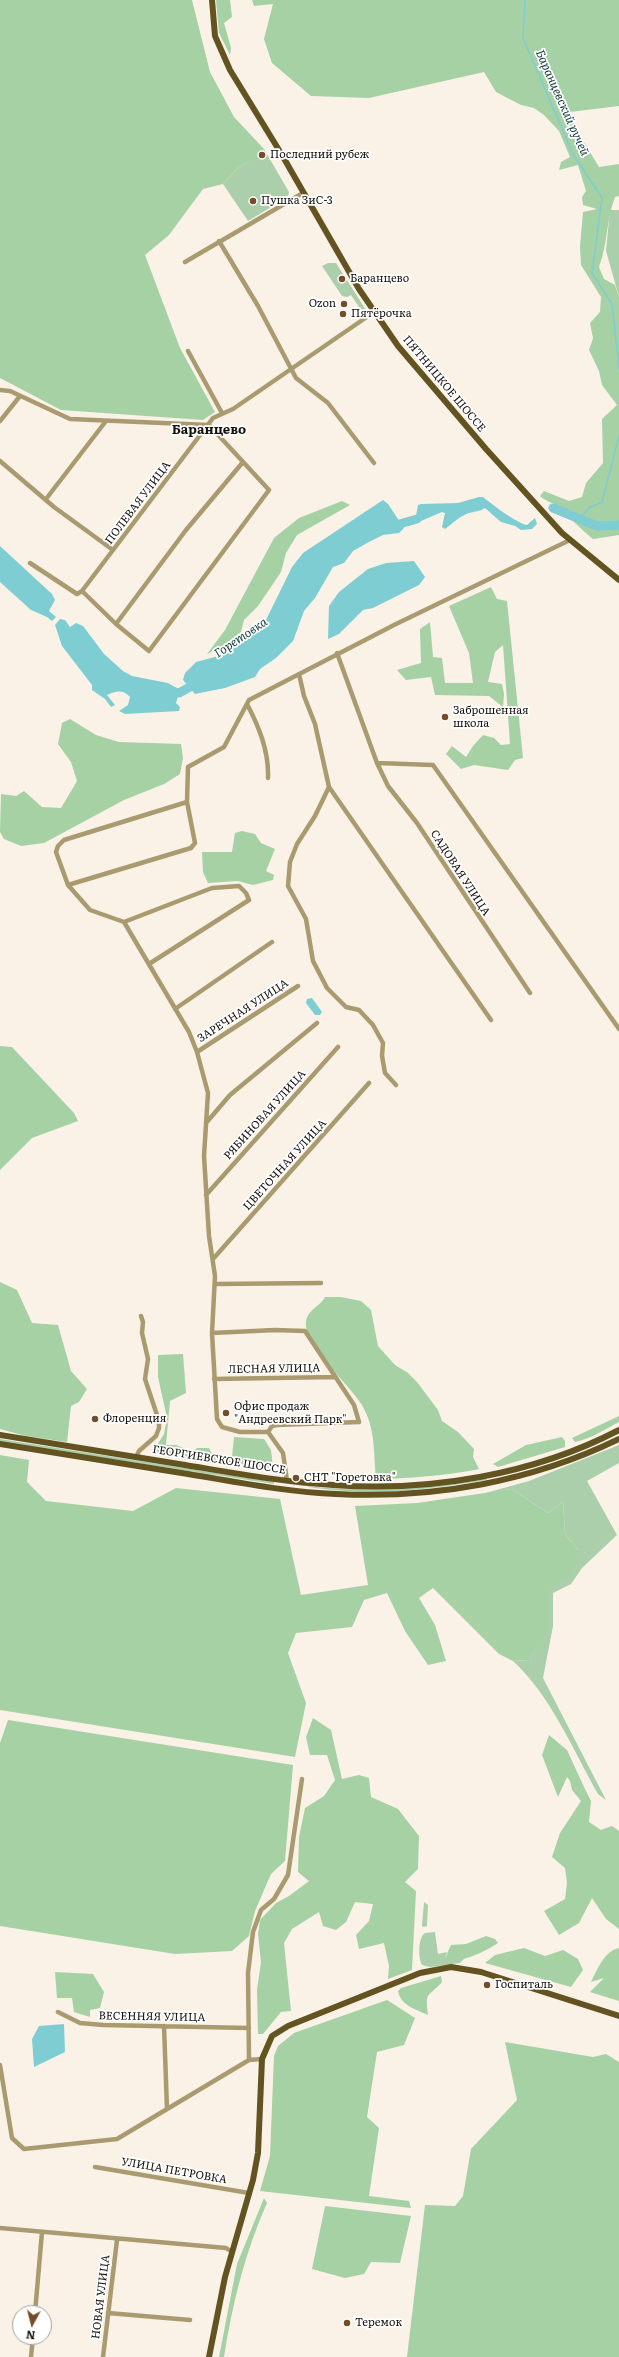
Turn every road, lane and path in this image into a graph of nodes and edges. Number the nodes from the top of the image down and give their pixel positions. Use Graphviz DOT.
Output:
graph roads {
  1 [pos="212,0"];
  2 [pos="303,192"];
  3 [pos="219,241"];
  4 [pos="185,262"];
  5 [pos="374,312"];
  6 [pos="188,351"];
  7 [pos="292,369"];
  8 [pos="0,390"];
  9 [pos="20,396"];
  10 [pos="222,413"];
  11 [pos="0,421"];
  12 [pos="106,421"];
  13 [pos="209,425"];
  14 [pos="0,461"];
  15 [pos="244,462"];
  16 [pos="374,463"];
  17 [pos="46,499"];
  18 [pos="570,540"];
  19 [pos="113,550"];
  20 [pos="30,562"];
  21 [pos="619,580"];
  22 [pos="82,591"];
  23 [pos="116,624"];
  24 [pos="337,653"];
  25 [pos="299,674"];
  26 [pos="247,704"];
  27 [pos="377,763"];
  28 [pos="268,778"];
  29 [pos="329,787"];
  30 [pos="187,802"];
  31 [pos="68,885"];
  32 [pos="124,922"];
  33 [pos="272,942"];
  34 [pos="149,964"];
  35 [pos="298,986"];
  36 [pos="530,993"];
  37 [pos="175,1009"];
  38 [pos="491,1020"];
  39 [pos="317,1023"];
  40 [pos="619,1029"];
  41 [pos="338,1047"];
  42 [pos="197,1052"];
  43 [pos="369,1083"];
  44 [pos="396,1085"];
  45 [pos="206,1123"];
  46 [pos="206,1195"];
  47 [pos="213,1259"];
  48 [pos="321,1282"];
  49 [pos="215,1284"];
  50 [pos="141,1316"];
  51 [pos="212,1333"];
  52 [pos="335,1377"];
  53 [pos="214,1379"];
  54 [pos="619,1430"];
  55 [pos="268,1432"];
  56 [pos="0,1435"];
  57 [pos="619,1439"];
  58 [pos="0,1444"];
  59 [pos="136,1457"];
  60 [pos="287,1481"];
  61 [pos="302,1779"];
  62 [pos="58,2012"];
  63 [pos="619,2016"];
  64 [pos="164,2026"];
  65 [pos="249,2028"];
  66 [pos="262,2059"];
  67 [pos="250,2060"];
  68 [pos="0,2065"];
  69 [pos="2,2085"];
  70 [pos="167,2109"];
  71 [pos="94,2167"];
  72 [pos="250,2193"];
  73 [pos="0,2228"];
  74 [pos="42,2232"];
  75 [pos="117,2240"];
  76 [pos="232,2252"];
  77 [pos="36,2305"];
  78 [pos="108,2313"];
  79 [pos="190,2320"];
  80 [pos="32,2345"];
  81 [pos="31,2357"];
  82 [pos="103,2357"];
  83 [pos="209,2357"];
  1 -- 2 [label="main road, ПЯТНИЦКОЕ ШОССЕ"];
  2 -- 3 [label="street"];
  2 -- 5 [label="main road, ПЯТНИЦКОЕ ШОССЕ"];
  3 -- 4 [label="street"];
  3 -- 7 [label="street"];
  5 -- 7 [label="street, ПОЛЕВАЯ УЛИЦА"];
  5 -- 18 [label="main road, ПЯТНИЦКОЕ ШОССЕ"];
  6 -- 10 [label="street"];
  7 -- 10 [label="street, ПОЛЕВАЯ УЛИЦА"];
  7 -- 16 [label="street"];
  8 -- 9 [label="street"];
  9 -- 11 [label="street"];
  9 -- 12 [label="street"];
  10 -- 13 [label="street, ПОЛЕВАЯ УЛИЦА"];
  12 -- 13 [label="street"];
  12 -- 17 [label="street"];
  13 -- 15 [label="street"];
  13 -- 19 [label="street, ПОЛЕВАЯ УЛИЦА"];
  14 -- 17 [label="street"];
  15 -- 23 [label="street"];
  15 -- 23 [label="street"];
  17 -- 19 [label="street"];
  18 -- 21 [label="main road, ПЯТНИЦКОЕ ШОССЕ"];
  18 -- 24 [label="street"];
  19 -- 22 [label="street, ПОЛЕВАЯ УЛИЦА"];
  20 -- 22 [label="street"];
  22 -- 23 [label="street"];
  24 -- 25 [label="street"];
  24 -- 27 [label="street, САДОВАЯ УЛИЦА"];
  25 -- 26 [label="street"];
  25 -- 29 [label="street"];
  26 -- 28 [label="street"];
  26 -- 30 [label="street"];
  27 -- 36 [label="street, САДОВАЯ УЛИЦА"];
  27 -- 40 [label="street"];
  29 -- 38 [label="street"];
  29 -- 44 [label="street"];
  30 -- 31 [label="street"];
  30 -- 31 [label="street"];
  31 -- 32 [label="street"];
  32 -- 34 [label="street"];
  32 -- 34 [label="street"];
  33 -- 37 [label="street"];
  34 -- 37 [label="street"];
  35 -- 42 [label="street, ЗАРЕЧНАЯ УЛИЦА"];
  37 -- 42 [label="street"];
  39 -- 45 [label="street"];
  41 -- 46 [label="street, РЯБИНОВАЯ УЛИЦА"];
  42 -- 45 [label="street"];
  43 -- 47 [label="street, ЦВЕТОЧНАЯ УЛИЦА"];
  45 -- 46 [label="street"];
  46 -- 47 [label="street"];
  47 -- 49 [label="street"];
  48 -- 49 [label="street"];
  49 -- 51 [label="street"];
  50 -- 59 [label="street"];
  51 -- 52 [label="street"];
  51 -- 53 [label="street"];
  52 -- 53 [label="street, ЛЕСНАЯ УЛИЦА"];
  52 -- 55 [label="street"];
  53 -- 55 [label="street"];
  54 -- 60 [label="main road, ГЕОРГИЕВСКОЕ ШОССЕ"];
  55 -- 60 [label="street"];
  56 -- 59 [label="main road, ГЕОРГИЕВСКОЕ ШОССЕ"];
  57 -- 58 [label="main road, ГЕОРГИЕВСКОЕ ШОССЕ"];
  59 -- 60 [label="main road, ГЕОРГИЕВСКОЕ ШОССЕ"];
  61 -- 65 [label="street"];
  62 -- 64 [label="street, ВЕСЕННЯЯ УЛИЦА"];
  63 -- 66 [label="main road"];
  64 -- 65 [label="street, ВЕСЕННЯЯ УЛИЦА"];
  64 -- 70 [label="street"];
  65 -- 67 [label="street"];
  66 -- 67 [label="street"];
  66 -- 72 [label="main road"];
  67 -- 70 [label="street"];
  68 -- 69 [label="street"];
  69 -- 70 [label="street"];
  71 -- 72 [label="street, УЛИЦА ПЕТРОВКА"];
  72 -- 76 [label="main road"];
  73 -- 74 [label="street, НОВАЯ УЛИЦА"];
  74 -- 75 [label="street, НОВАЯ УЛИЦА"];
  74 -- 77 [label="street"];
  75 -- 76 [label="street, НОВАЯ УЛИЦА"];
  75 -- 78 [label="street, НОВАЯ УЛИЦА"];
  76 -- 83 [label="main road"];
  78 -- 79 [label="street"];
  78 -- 82 [label="street, НОВАЯ УЛИЦА"];
  80 -- 81 [label="street"];
}
